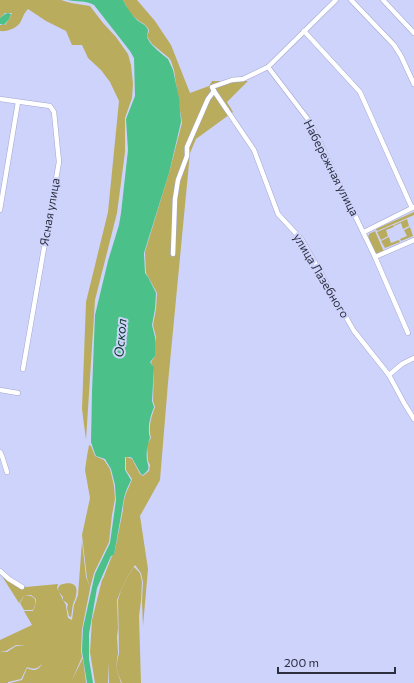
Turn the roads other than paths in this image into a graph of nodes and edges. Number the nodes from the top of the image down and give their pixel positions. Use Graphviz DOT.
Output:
graph roads {
  1 [pos="336,0"];
  2 [pos="351,0"];
  3 [pos="383,0"];
  4 [pos="304,31"];
  5 [pos="414,33"];
  6 [pos="268,67"];
  7 [pos="414,84"];
  8 [pos="213,89"];
  9 [pos="0,99"];
  10 [pos="18,102"];
  11 [pos="413,208"];
  12 [pos="0,210"];
  13 [pos="364,232"];
  14 [pos="414,240"];
  15 [pos="173,254"];
  16 [pos="375,258"];
  17 [pos="408,333"];
  18 [pos="414,358"];
  19 [pos="23,369"];
  20 [pos="389,375"];
  21 [pos="0,390"];
  22 [pos="18,393"];
  23 [pos="414,419"];
  24 [pos="0,452"];
  25 [pos="7,472"];
  26 [pos="0,571"];
  27 [pos="22,587"];
  1 -- 4 [label="street"];
  2 -- 7 [label="street"];
  3 -- 5 [label="street"];
  4 -- 6 [label="street"];
  4 -- 11 [label="street"];
  6 -- 8 [label="street"];
  6 -- 13 [label="street, Набережная улица"];
  8 -- 15 [label="street"];
  8 -- 20 [label="street, улица Лазебного"];
  9 -- 10 [label="street, Ясная улица"];
  10 -- 12 [label="street"];
  10 -- 19 [label="street, Ясная улица"];
  11 -- 13 [label="street"];
  13 -- 16 [label="street, Набережная улица"];
  14 -- 16 [label="street"];
  16 -- 17 [label="street, Набережная улица"];
  18 -- 20 [label="street"];
  20 -- 23 [label="street, улица Лазебного"];
  21 -- 22 [label="street"];
  24 -- 25 [label="street"];
  26 -- 27 [label="street"];
}
